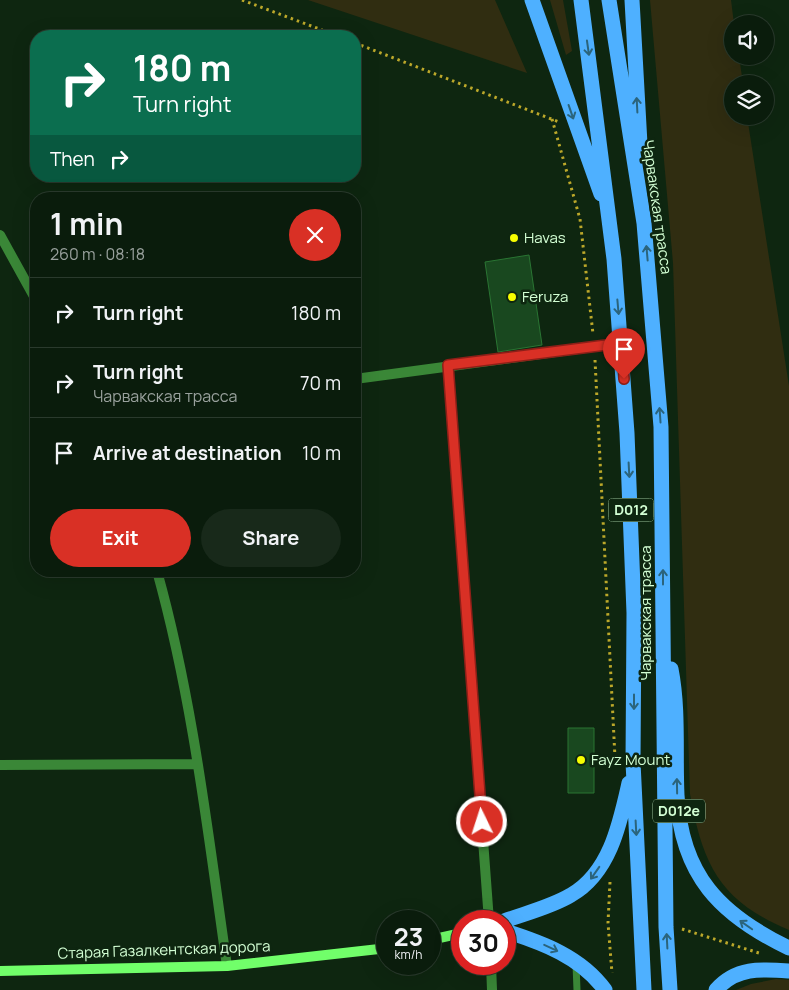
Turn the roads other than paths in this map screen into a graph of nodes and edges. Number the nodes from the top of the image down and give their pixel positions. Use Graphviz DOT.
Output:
graph roads {
  1 [pos="532,0"];
  2 [pos="581,0"];
  3 [pos="609,0"];
  4 [pos="632,0"];
  5 [pos="610,217"];
  6 [pos="644,223"];
  7 [pos="0,234"];
  8 [pos="30,289"];
  9 [pos="622,343"];
  10 [pos="448,365"];
  11 [pos="361,378"];
  12 [pos="159,577"];
  13 [pos="663,626"];
  14 [pos="633,762"];
  15 [pos="197,764"];
  16 [pos="0,766"];
  17 [pos="488,910"];
  18 [pos="516,917"];
  19 [pos="516,935"];
  20 [pos="789,948"];
  21 [pos="376,949"];
  22 [pos="576,962"];
  23 [pos="227,966"];
  24 [pos="0,971"];
  25 [pos="789,971"];
  26 [pos="491,975"];
  27 [pos="609,983"];
  28 [pos="492,990"];
  29 [pos="577,990"];
  30 [pos="644,990"];
  31 [pos="670,990"];
  32 [pos="716,990"];
  1 -- 5 [label="highway, one-way"];
  2 -- 5 [label="highway, Чарвакская трасса / D012, one-way"];
  3 -- 6 [label="highway, Чарвакская трасса / D012"];
  6 -- 4 [label="highway, one-way"];
  5 -- 9 [label="highway, Чарвакская трасса / D012, one-way"];
  13 -- 6 [label="highway, Чарвакская трасса / D012, one-way"];
  7 -- 8 [label="street"];
  9 -- 10 [label="street"];
  9 -- 14 [label="highway, Чарвакская трасса / D012, one-way"];
  10 -- 11 [label="street"];
  10 -- 17 [label="street"];
  12 -- 15 [label="street"];
  20 -- 13 [label="highway, D012e, one-way"];
  31 -- 13 [label="highway, Чарвакская трасса / D012, one-way"];
  14 -- 18 [label="highway, one-way"];
  14 -- 30 [label="highway, Чарвакская трасса / D012, one-way"];
  15 -- 16 [label="street"];
  15 -- 23 [label="street"];
  19 -- 22 [label="highway, one-way"];
  21 -- 23 [label="main road, Старая Газалкентская дорога"];
  22 -- 27 [label="highway"];
  22 -- 29 [label="lane"];
  23 -- 24 [label="main road, Старая Газалкентская дорога"];
  25 -- 32 [label="highway"];
  26 -- 28 [label="street"];
}
